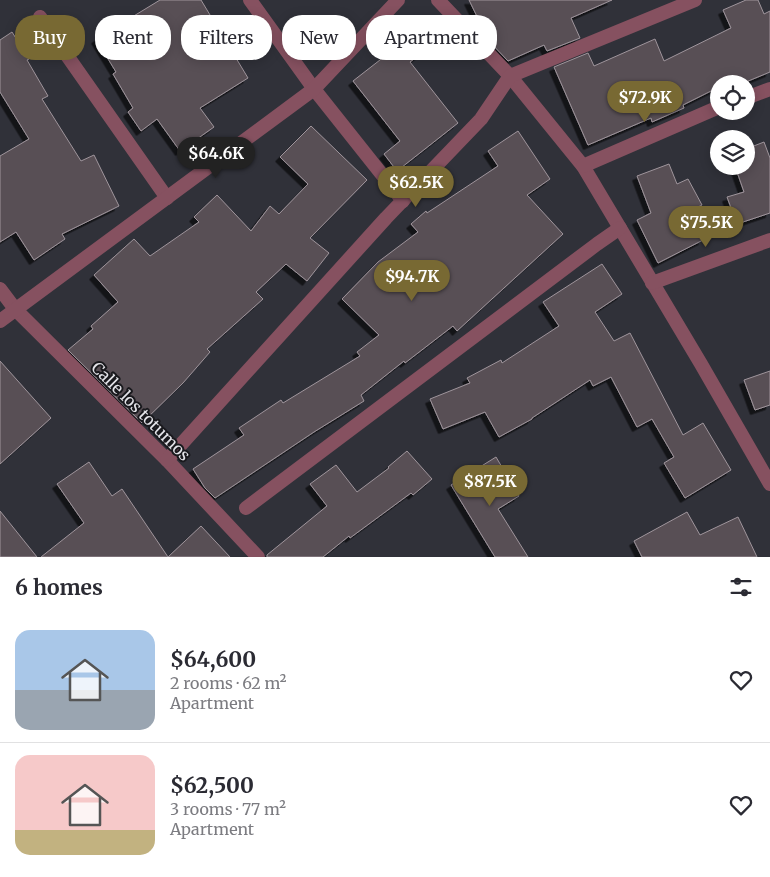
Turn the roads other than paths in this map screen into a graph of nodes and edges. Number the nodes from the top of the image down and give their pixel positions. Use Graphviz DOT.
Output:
graph roads {
  1 [pos="250,0"];
  2 [pos="398,0"];
  3 [pos="438,0"];
  4 [pos="695,0"];
  5 [pos="70,60"];
  6 [pos="510,76"];
  7 [pos="314,89"];
  8 [pos="770,89"];
  9 [pos="755,95"];
  10 [pos="710,112"];
  11 [pos="583,166"];
  12 [pos="167,198"];
  13 [pos="403,201"];
  14 [pos="620,228"];
  15 [pos="770,240"];
  16 [pos="652,283"];
  17 [pos="0,289"];
  18 [pos="15,309"];
  19 [pos="0,321"];
  20 [pos="167,460"];
  21 [pos="770,484"];
  22 [pos="246,508"];
  23 [pos="258,557"];
  1 -- 7 [label="street"];
  2 -- 7 [label="street"];
  3 -- 6 [label="street"];
  4 -- 6 [label="street"];
  5 -- 12 [label="street"];
  6 -- 11 [label="street"];
  6 -- 13 [label="street"];
  7 -- 12 [label="street"];
  7 -- 13 [label="street"];
  8 -- 9 [label="street"];
  10 -- 11 [label="street"];
  11 -- 14 [label="street"];
  12 -- 18 [label="street"];
  13 -- 20 [label="street"];
  14 -- 16 [label="street"];
  14 -- 22 [label="street"];
  15 -- 16 [label="street"];
  16 -- 21 [label="street"];
  17 -- 18 [label="street, Calle los totumos"];
  18 -- 19 [label="street"];
  18 -- 20 [label="street, Calle los totumos"];
  20 -- 23 [label="street, Calle los totumos"];
}
